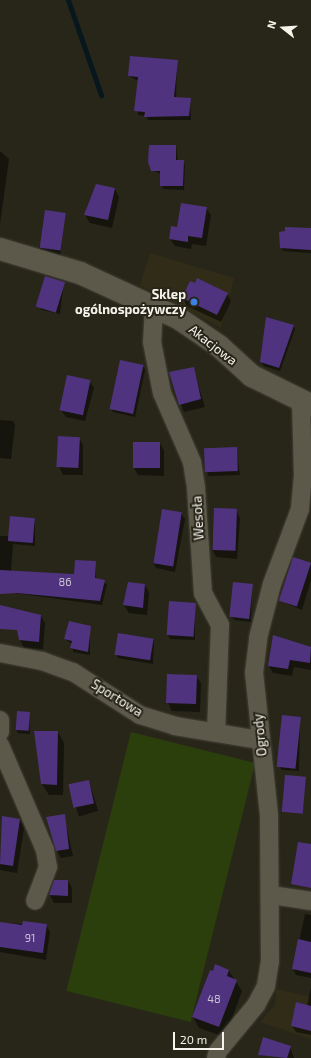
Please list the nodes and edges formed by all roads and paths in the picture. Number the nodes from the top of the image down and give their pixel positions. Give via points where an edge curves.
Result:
1 (0, 249) edge
2 (154, 306) junction
3 (306, 403) edge
4 (0, 653) edge
5 (0, 720) edge
6 (0, 732) edge
7 (216, 732) junction
8 (260, 740) junction
9 (0, 745) edge
10 (271, 895) junction
11 (35, 901) dead end
12 (311, 901) edge
13 (216, 1058) edge

1 - 2 street, Akacjowa via 80,274
2 - 3 street, Akacjowa via 200,331 252,376
2 - 7 street, Wesoła via 152,342 162,393 192,462 203,593 220,625
3 - 8 street, Ogrody via 300,509 272,584 258,638 254,673
4 - 7 street, Sportowa via 42,661 73,672 140,715
5 - 6 street
7 - 8 street, Sportowa
8 - 10 street, Ogrody via 269,815
9 - 11 street via 45,850 48,867
10 - 12 street
10 - 13 street, Ogrody via 270,961 266,986 256,1005 218,1051

